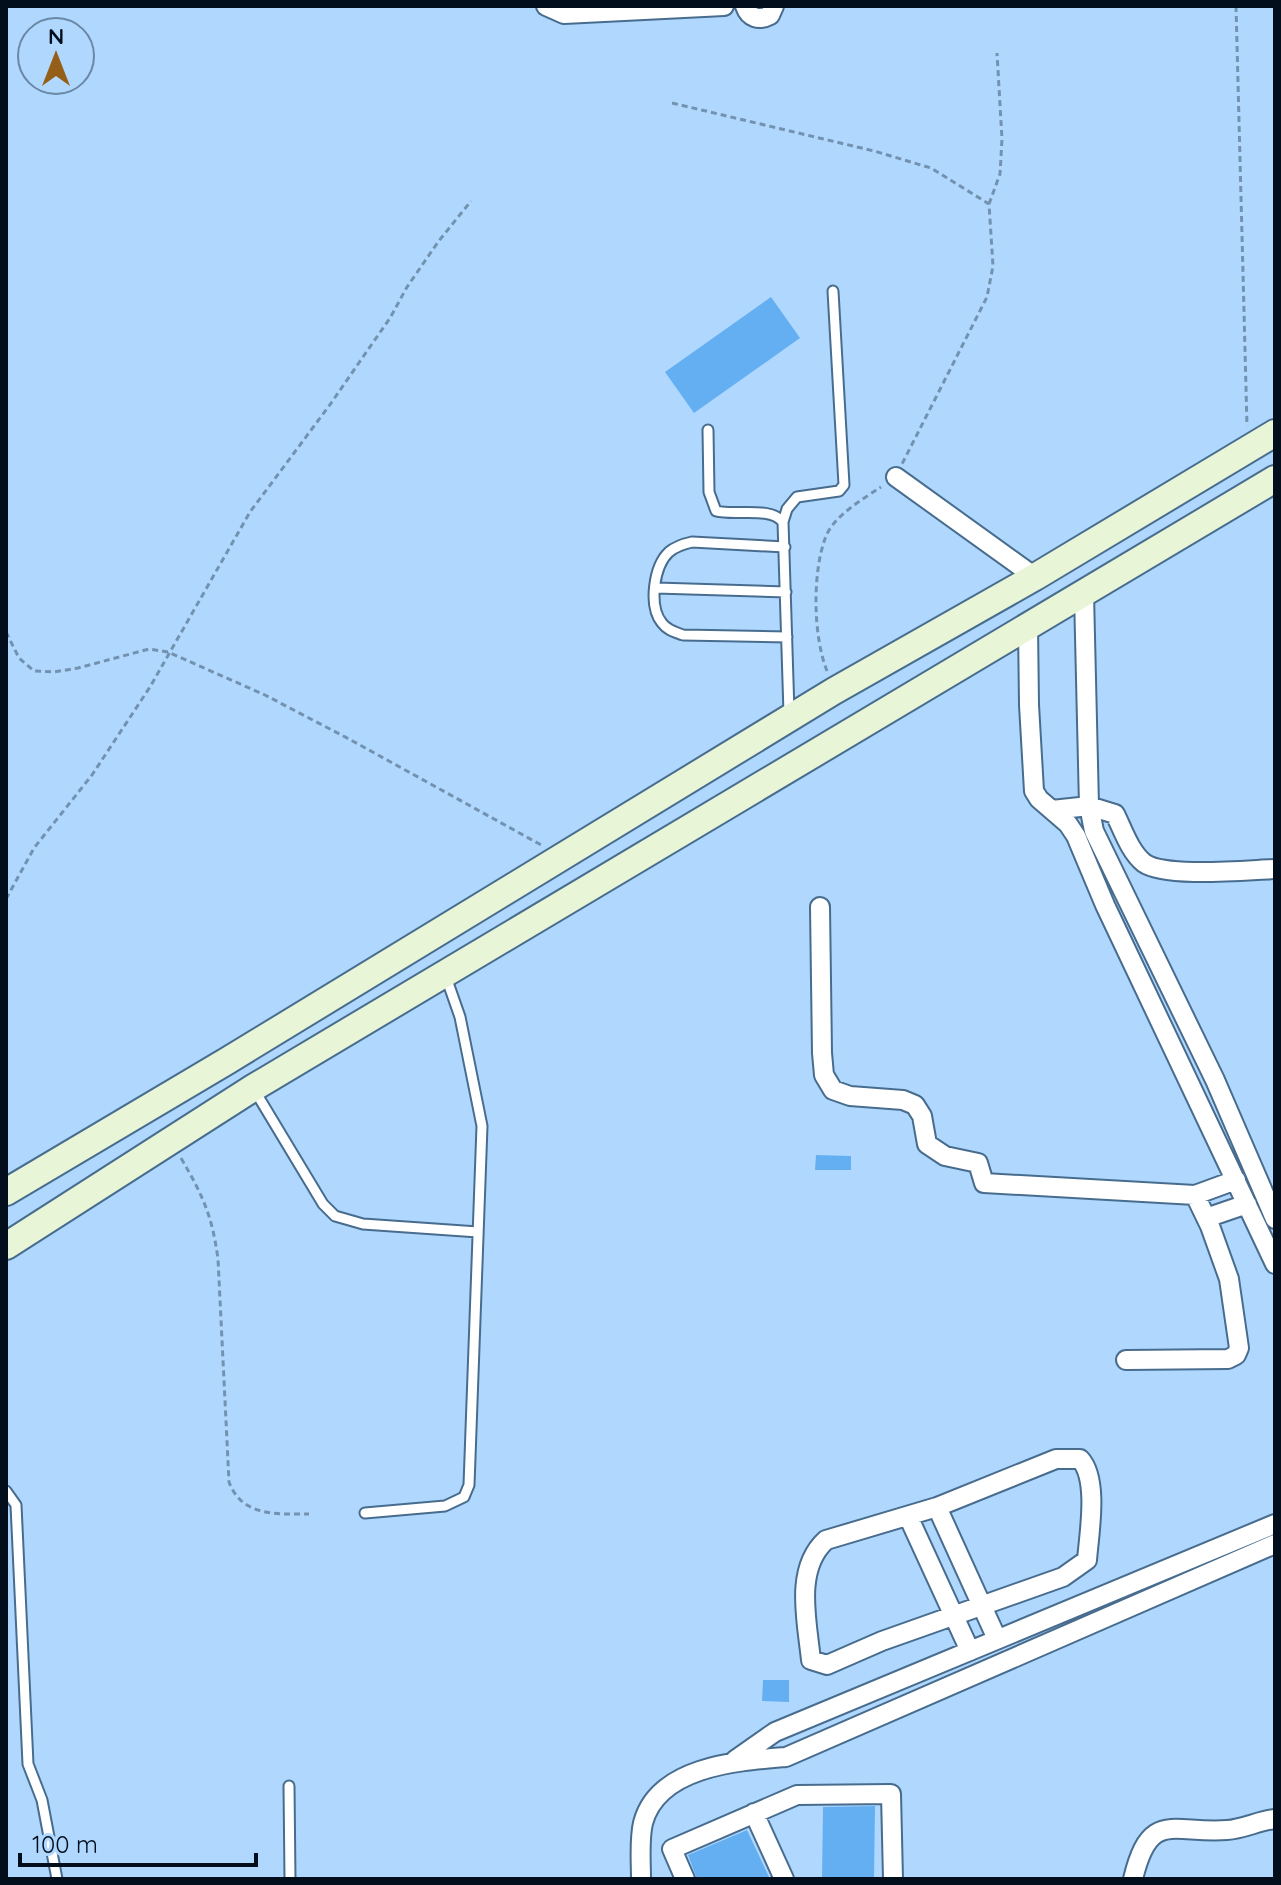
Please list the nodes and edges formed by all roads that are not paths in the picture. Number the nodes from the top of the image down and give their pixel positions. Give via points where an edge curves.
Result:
1 (546, 6) edge
2 (724, 6) edge
3 (745, 6) edge
4 (774, 6) edge
5 (833, 291) dead end
6 (708, 430) dead end
7 (1275, 433) edge
8 (896, 477) road end
9 (1275, 479) edge
10 (783, 522) junction
11 (785, 547) junction
12 (1035, 577) junction
13 (656, 588) junction
14 (786, 592) junction
15 (1084, 594) junction
16 (1028, 626) junction
17 (787, 637) junction
18 (789, 718) junction
19 (753, 740) junction
20 (778, 776) junction
21 (1089, 806) junction
22 (1052, 810) junction
23 (1275, 869) edge
24 (820, 907) dead end
25 (445, 974) junction
26 (253, 1088) junction
27 (1236, 1180) junction
28 (6, 1192) edge
29 (1195, 1195) junction
30 (1247, 1204) junction
31 (1206, 1218) junction
32 (1270, 1225) edge
33 (478, 1232) junction
34 (6, 1246) edge
35 (1275, 1264) edge
36 (1126, 1360) dead end
37 (6, 1491) edge
38 (11, 1505) edge
39 (937, 1507) junction
40 (365, 1513) dead end
41 (908, 1516) junction
42 (1275, 1524) edge
43 (1275, 1544) edge
44 (983, 1607) junction
45 (955, 1617) junction
46 (997, 1639) junction
47 (970, 1651) junction
48 (733, 1761) junction
49 (289, 1786) dead end
50 (754, 1813) junction
51 (1275, 1819) edge
52 (57, 1879) edge
53 (290, 1879) edge
54 (641, 1879) edge
55 (685, 1879) edge
56 (784, 1879) edge
57 (893, 1879) edge
58 (1133, 1879) edge

1 - 2 street via 564,14
3 - 4 street via 757,19 770,15
5 - 10 lane via 844,485 839,491 797,497
6 - 10 lane via 709,492 716,511 771,514
7 - 12 street
8 - 12 street
9 - 15 street
10 - 11 lane
11 - 13 lane via 692,542 678,546 661,563
11 - 14 lane
12 - 18 street
13 - 14 lane
13 - 17 lane via 662,624 683,635
14 - 17 lane
15 - 16 street
15 - 21 street
16 - 20 street
16 - 22 street via 1032,779 1039,799
17 - 18 lane
18 - 19 street
19 - 20 street
19 - 28 street
20 - 25 street
21 - 22 street
21 - 23 street via 1115,814 1145,864 1187,871
21 - 32 street via 1094,831 1215,1080
22 - 27 street via 1076,836
24 - 29 street via 822,1053 824,1075 833,1090 915,1105 927,1144 945,1156 978,1163 984,1183
25 - 26 street
25 - 33 lane via 460,1017 482,1126
26 - 33 lane via 335,1216 363,1224
26 - 34 street
27 - 29 street
27 - 30 street
29 - 31 street
30 - 31 street
30 - 32 street
31 - 36 street via 1229,1279 1236,1355
32 - 35 street
33 - 40 lane via 469,1485 464,1497 445,1506
37 - 38 lane
38 - 52 lane via 26,1746
39 - 41 street
39 - 44 street
39 - 44 street via 1056,1459 1080,1459 1086,1465 1091,1498 1087,1560 1063,1577
41 - 45 street
41 - 45 street via 826,1540 815,1550 807,1569 811,1660 827,1665
42 - 46 street
43 - 48 street via 786,1757
44 - 45 street
44 - 46 street
45 - 47 street
46 - 47 street
47 - 48 street via 775,1732
48 - 54 street via 686,1777 655,1798 642,1826
49 - 53 lane
50 - 55 street via 672,1849
50 - 56 street
50 - 57 street via 797,1795 891,1794
51 - 58 street via 1230,1830 1166,1828 1153,1834 1139,1852

